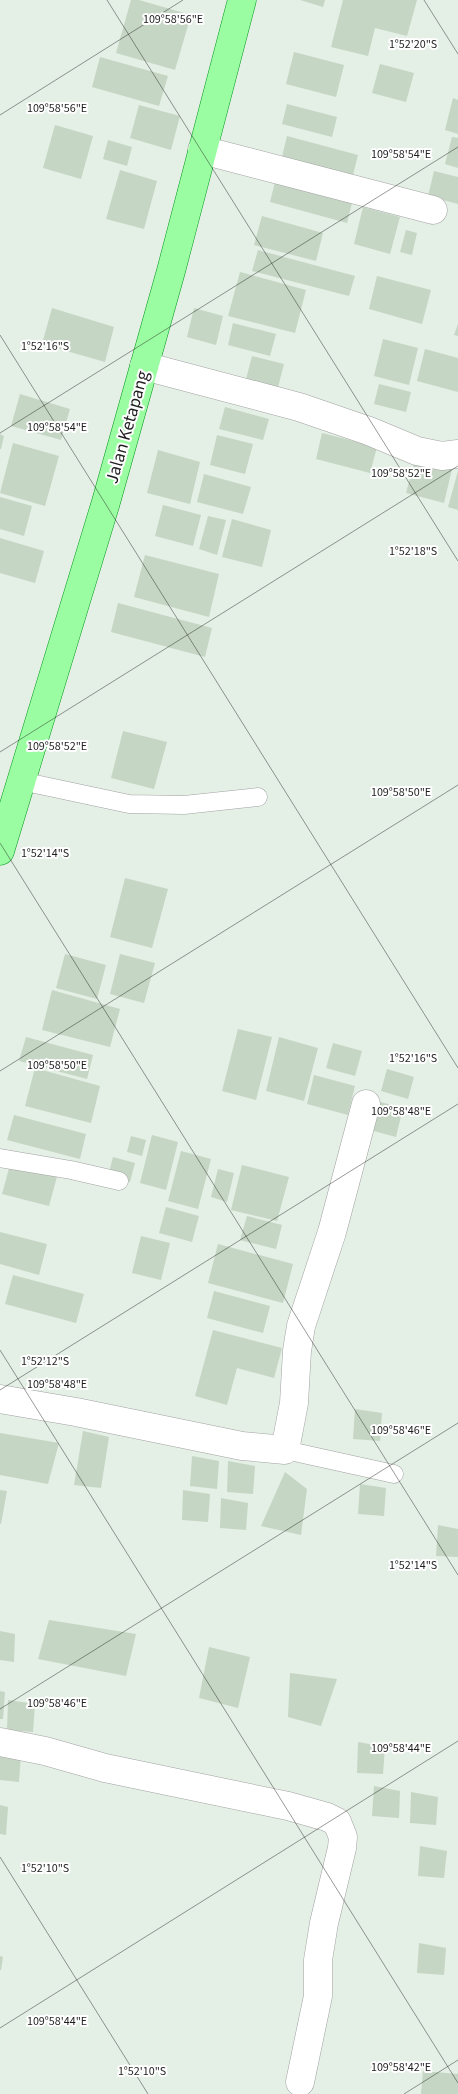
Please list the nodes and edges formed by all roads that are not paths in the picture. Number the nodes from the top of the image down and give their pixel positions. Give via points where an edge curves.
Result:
1 (242, 0) edge
2 (202, 150) junction
3 (433, 210) dead end
4 (144, 366) junction
5 (458, 454) edge
6 (21, 781) junction
7 (258, 798) dead end
8 (0, 851) edge
9 (366, 1104) dead end
10 (0, 1158) edge
11 (119, 1181) dead end
12 (0, 1399) edge
13 (285, 1450) junction
14 (394, 1474) dead end
15 (0, 1742) edge
16 (300, 2082) dead end

1 - 2 main road, Jalan Ketapang
2 - 3 street
2 - 4 main road, Jalan Ketapang
4 - 5 street via 299,407 417,451 442,456
4 - 6 main road, Jalan Ketapang
6 - 7 lane via 129,804 184,805
6 - 8 main road, Jalan Ketapang
9 - 13 street via 332,1232 301,1326 294,1403
10 - 11 lane
12 - 13 street via 242,1446
13 - 14 lane
15 - 16 street via 288,1806 337,1822 343,1837 342,1848 324,1923 318,1960 318,1996

